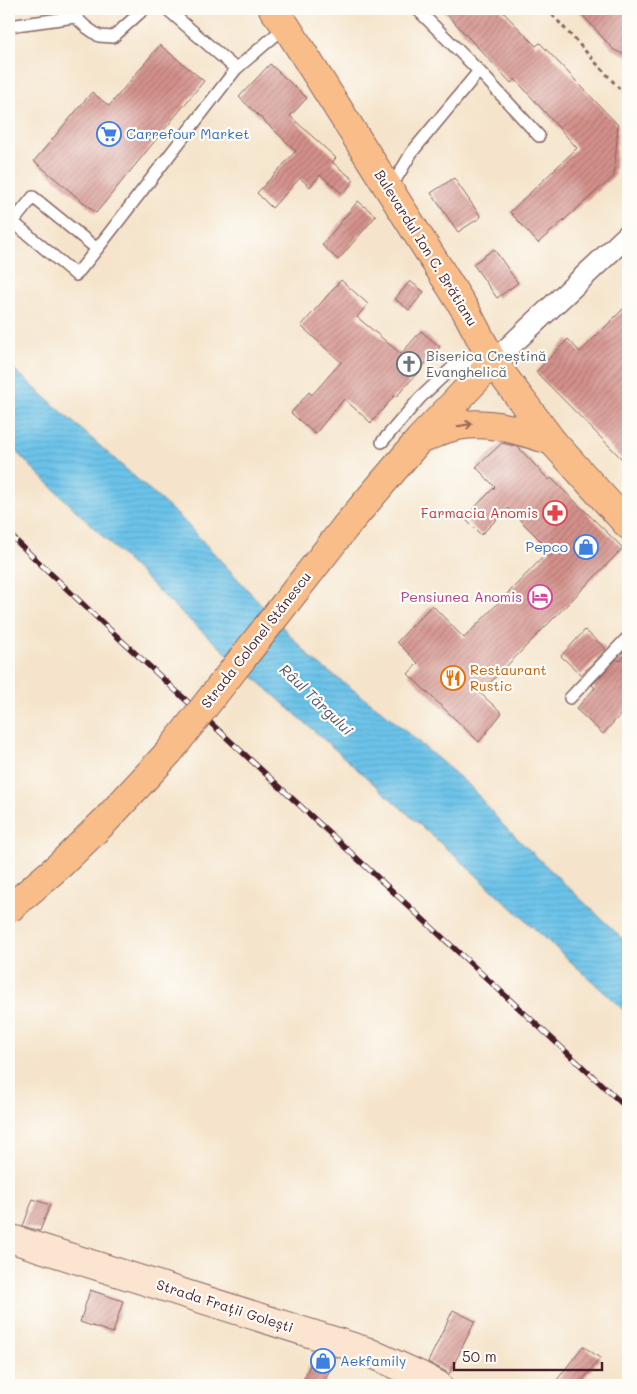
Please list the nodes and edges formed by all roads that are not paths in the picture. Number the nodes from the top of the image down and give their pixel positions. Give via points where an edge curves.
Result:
1 (144, 9) edge
2 (167, 9) edge
3 (418, 9) edge
4 (71, 13) edge
5 (280, 17) edge
6 (9, 26) edge
7 (236, 69) junction
8 (479, 71) junction
9 (539, 136) dead end
10 (390, 190) junction
11 (628, 235) edge
12 (97, 249) junction
13 (493, 362) junction
14 (419, 440) junction
15 (552, 441) junction
16 (382, 442) dead end
17 (628, 525) edge
18 (628, 637) edge
19 (570, 698) dead end
20 (9, 909) edge
21 (9, 1238) edge
22 (438, 1385) edge

1 - 4 lane via 113,37 99,36
2 - 7 lane
3 - 8 lane
4 - 6 lane
5 - 7 lane
5 - 10 main road, Bulevardul Ion C. Brătianu
7 - 12 lane
8 - 9 lane
8 - 10 lane via 412,152
10 - 13 main road, Bulevardul Ion C. Brătianu via 466,311
11 - 13 street
12 - 12 lane via 34,197 13,222 76,274
13 - 14 main road, Strada Colonel Stănescu
13 - 15 main road, Bulevardul Ion C. Brătianu
13 - 16 lane via 454,366 420,398
14 -> 15 main road via 447,428 476,423 510,428
14 - 20 main road, Strada Colonel Stănescu, bridge via 346,526 169,752 106,820
15 - 17 main road, Bulevardul Ion C. Brătianu
18 - 19 lane
21 - 22 main road, Strada Frații Golești via 366,1351

